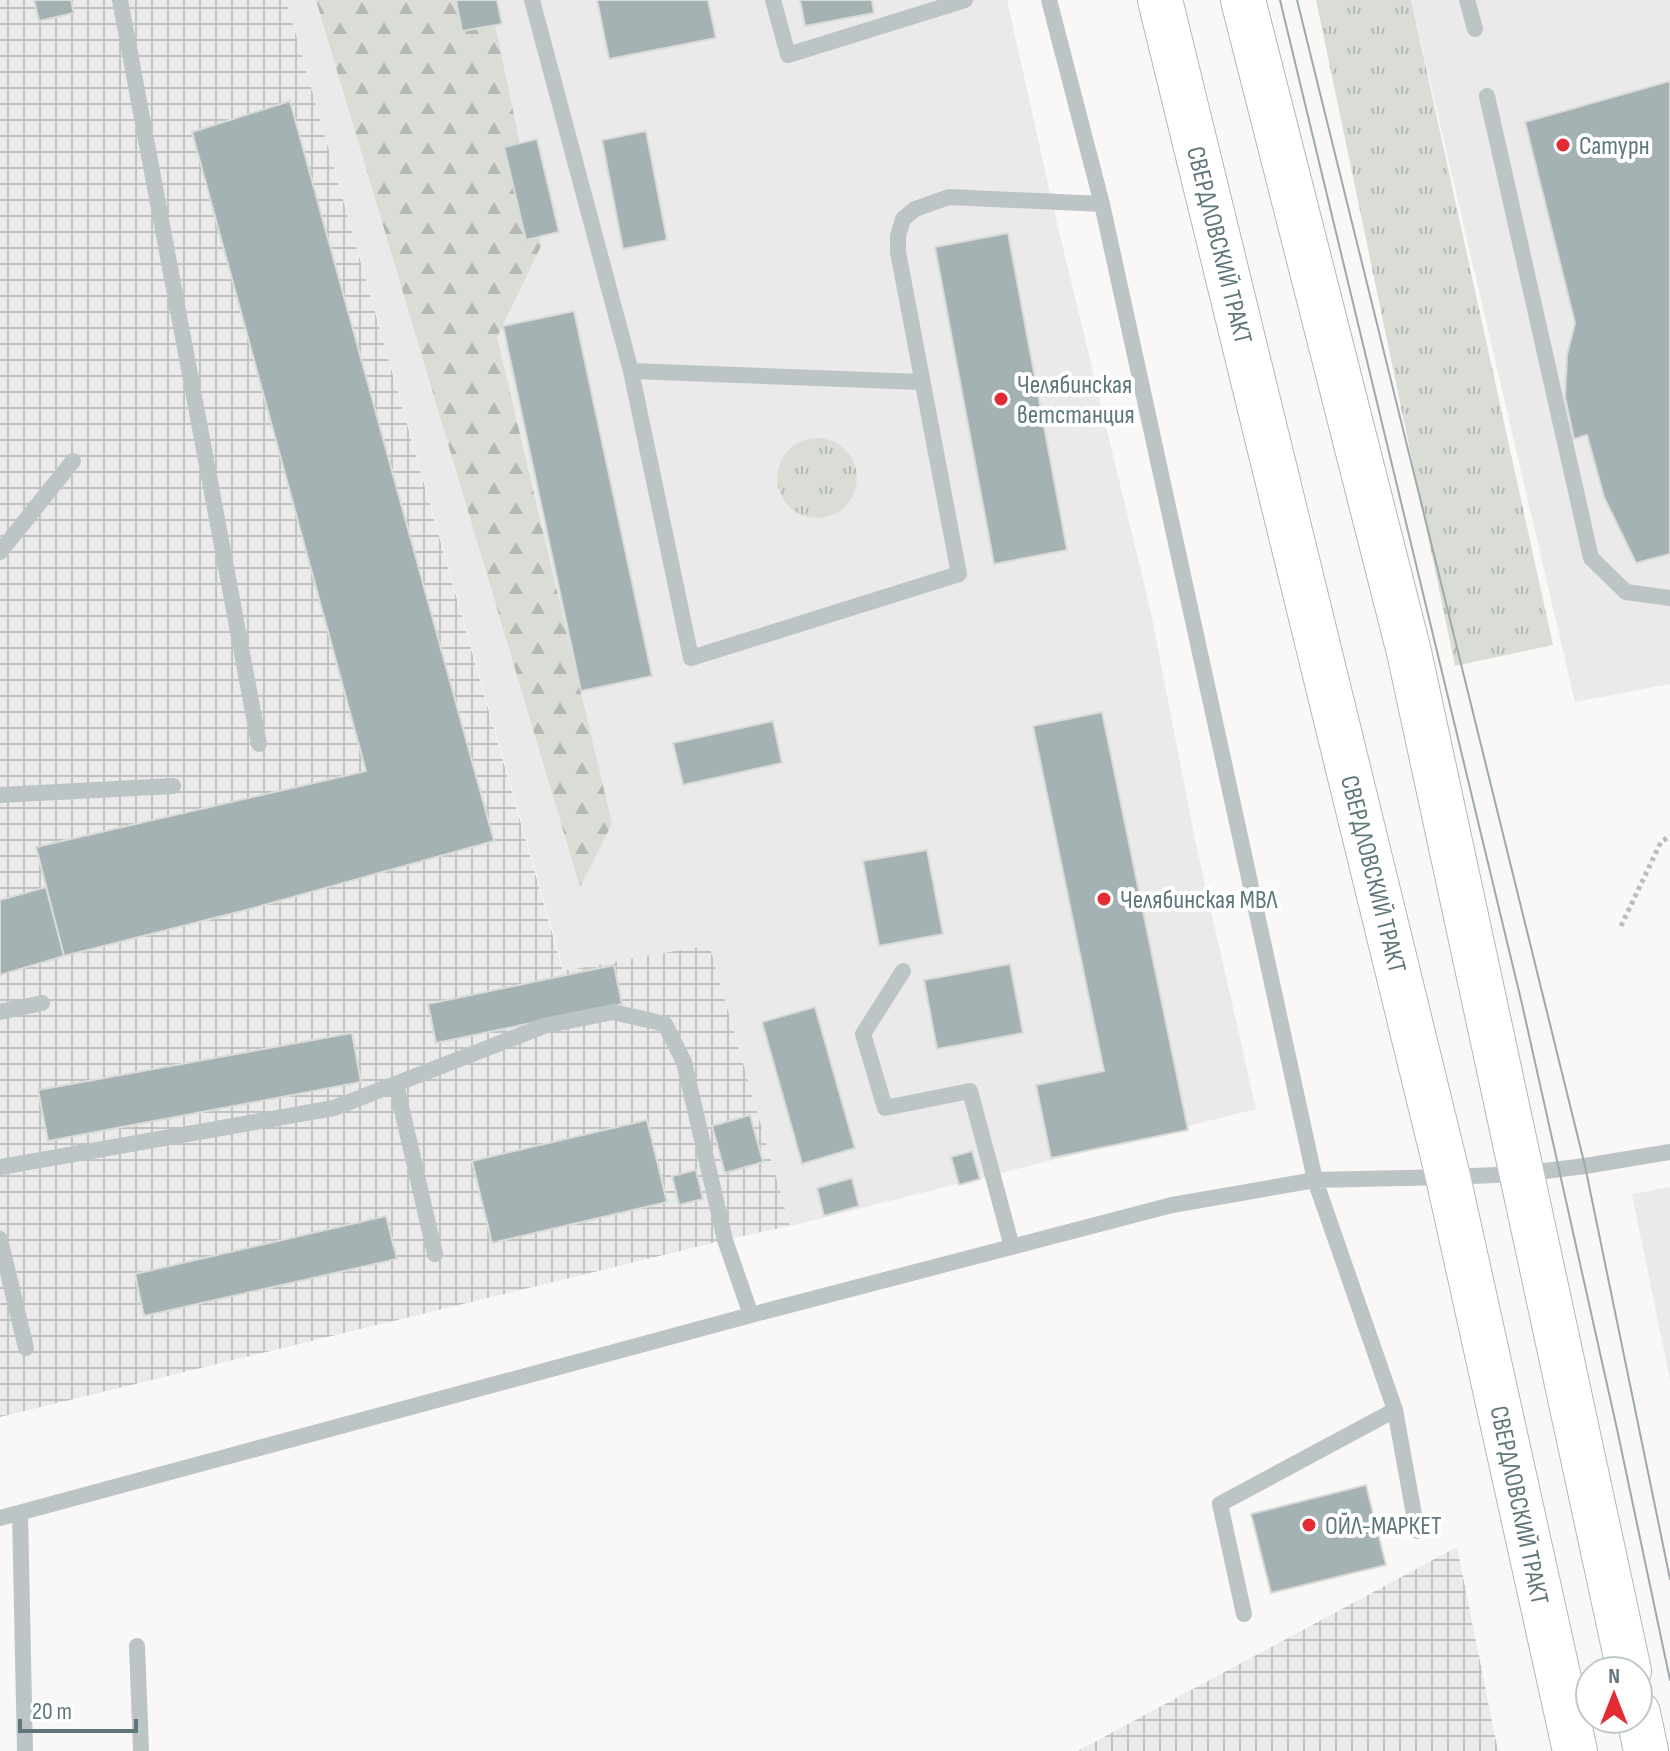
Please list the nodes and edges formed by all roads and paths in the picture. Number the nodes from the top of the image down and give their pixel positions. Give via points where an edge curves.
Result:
1 (120, 0) edge
2 (532, 0) edge
3 (773, 0) edge
4 (965, 0) edge
5 (1049, 0) edge
6 (1160, 0) edge
7 (1243, 0) edge
8 (1467, 0) edge
9 (1475, 29) dead end
10 (1487, 96) dead end
11 (1102, 204) junction
12 (631, 371) junction
13 (921, 382) junction
14 (73, 461) dead end
15 (0, 552) edge
16 (1670, 598) edge
17 (259, 744) dead end
18 (173, 786) dead end
19 (0, 795) edge
20 (1670, 836) edge
21 (1621, 926) dead end
22 (903, 971) dead end
23 (42, 1003) dead end
24 (0, 1012) edge
25 (396, 1084) junction
26 (1670, 1152) edge
27 (0, 1167) edge
28 (1521, 1174) junction
29 (1448, 1177) junction
30 (1315, 1180) junction
31 (0, 1239) edge
32 (1012, 1247) junction
33 (435, 1254) dead end
34 (751, 1315) junction
35 (26, 1348) dead end
36 (1395, 1410) junction
37 (20, 1513) junction
38 (0, 1518) edge
39 (1417, 1531) dead end
40 (1244, 1614) dead end
41 (137, 1646) dead end
42 (1626, 1655) edge
43 (25, 1751) edge
44 (141, 1751) edge
45 (1575, 1751) edge

1 - 17 lane
2 - 12 lane
3 - 4 lane via 788,55
5 - 11 lane
6 - 29 main road, СВЕРДЛОВСКИЙ ТРАКТ
7 - 28 main road via 1409,652
8 - 9 lane
10 - 16 lane via 1591,558 1626,592
11 - 13 lane via 949,197 903,219 898,252
11 - 30 lane
12 - 13 lane
12 - 13 lane via 691,658 959,574
14 - 15 lane
18 - 19 lane
20 - 21 path via 1661,842
22 - 32 lane via 863,1034 885,1108 970,1091
23 - 24 lane
25 - 27 lane via 334,1108
25 - 33 lane
25 - 34 lane via 544,1026 613,1012 665,1024 684,1062 725,1240
26 - 28 lane
28 - 29 lane
28 - 42 main road
29 - 30 lane
29 - 45 main road, СВЕРДЛОВСКИЙ ТРАКТ
30 - 32 lane via 1172,1205
30 - 36 lane
31 - 35 lane
32 - 34 lane
34 - 37 lane
36 - 39 lane
36 - 40 lane via 1220,1504
37 - 38 lane
37 - 43 lane
41 - 44 lane

